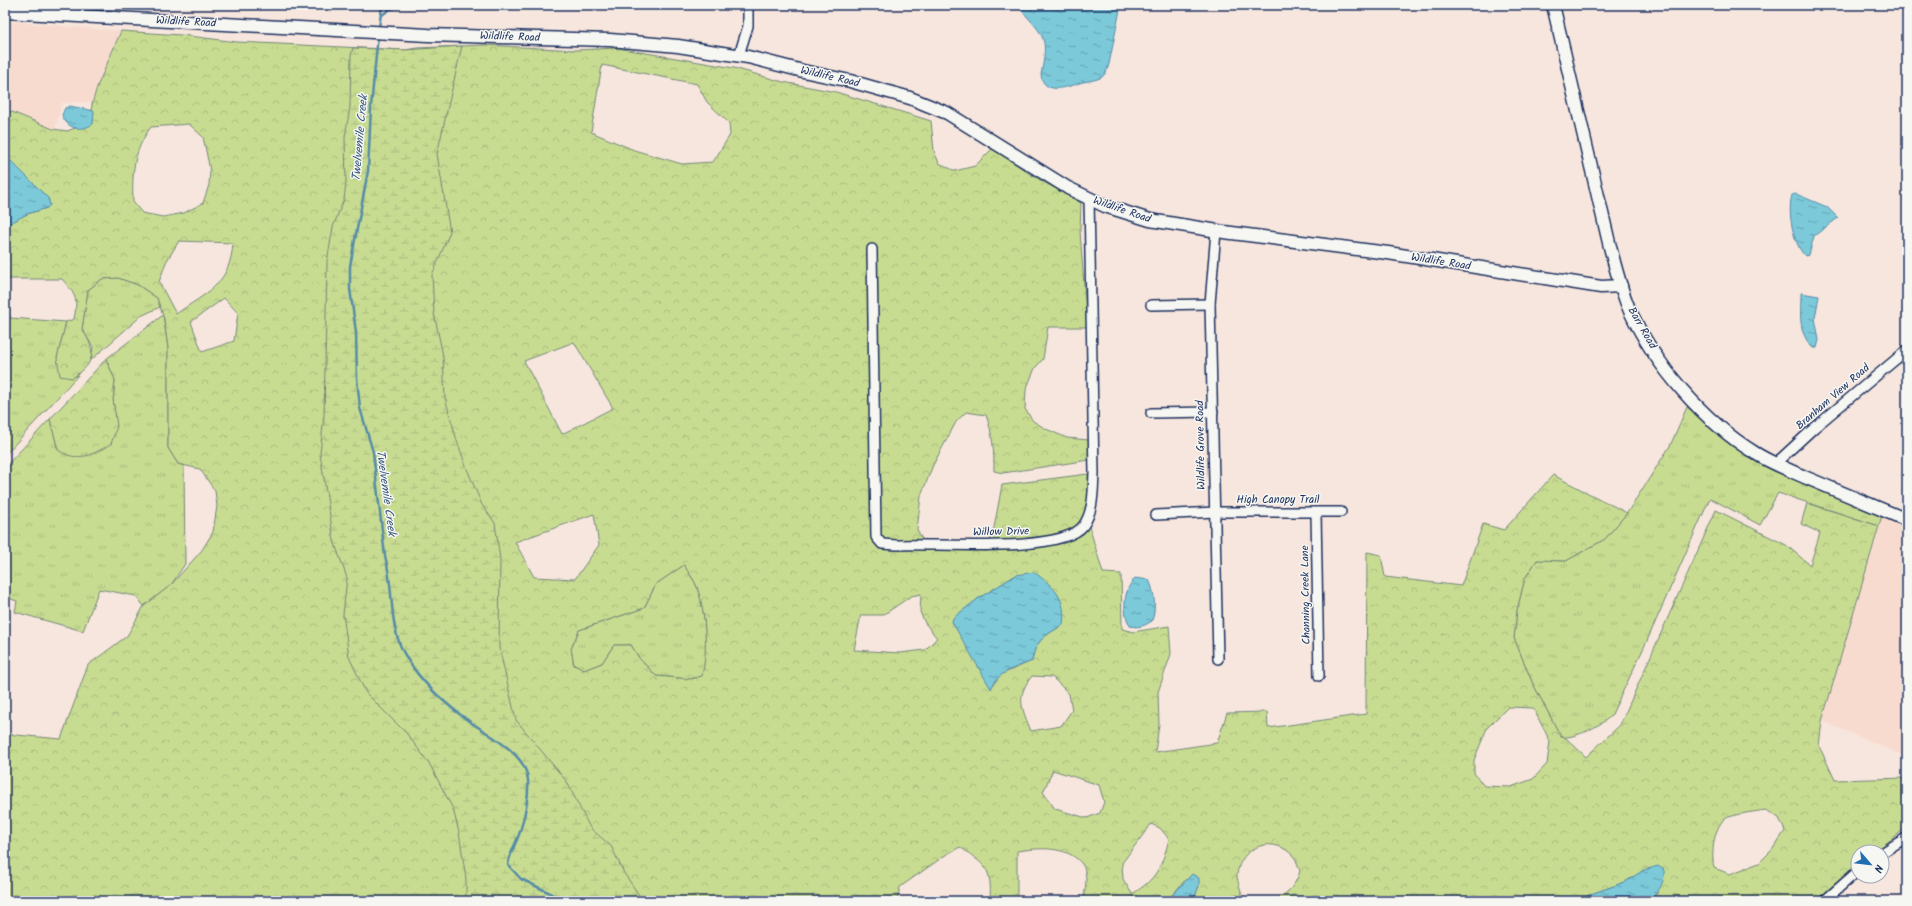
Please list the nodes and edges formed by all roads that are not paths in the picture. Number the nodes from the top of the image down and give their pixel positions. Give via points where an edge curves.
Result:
1 (748, 5) edge
2 (1553, 5) edge
3 (7, 10) edge
4 (738, 55) junction
5 (1089, 198) junction
6 (1216, 231) junction
7 (872, 249) dead end
8 (1621, 286) junction
9 (1210, 304) junction
10 (1151, 305) dead end
11 (1907, 350) edge
12 (1213, 412) junction
13 (1152, 413) dead end
14 (1776, 463) junction
15 (1215, 512) junction
16 (1341, 512) dead end
17 (1316, 513) junction
18 (1156, 515) dead end
19 (1907, 520) edge
20 (1218, 659) dead end
21 (1319, 676) dead end
22 (1907, 838) edge
23 (1890, 848) edge
24 (1850, 878) edge
25 (1824, 901) edge

1 - 4 street via 748,26
2 - 8 street, Barr Road
3 - 4 street, Wildlife Road via 392,34 610,40
4 - 5 street, Wildlife Road via 850,81 910,98 947,113 1048,177
5 - 6 street, Wildlife Road via 1105,206 1150,220
5 - 7 street, Willow Drive via 1094,433 1092,496 1090,512 1083,526 1070,536 1055,540 1024,545 897,545 882,544 876,537
6 - 8 street, Wildlife Road via 1380,252 1601,287
6 - 9 street, Wildlife Grove Road
8 - 14 street, Barr Road via 1642,332 1689,398 1743,444
9 - 10 street
9 - 12 street, Wildlife Grove Road
11 - 14 street, Branham View Road
12 - 13 street
12 - 15 street, Wildlife Grove Road
14 - 19 street, Barr Road
15 - 17 street, High Canopy Trail
15 - 18 street, High Canopy Trail
15 - 20 street, Wildlife Grove Road
16 - 17 street, High Canopy Trail
17 - 21 street, Channing Creek Lane
22 - 23 street
24 - 25 street

